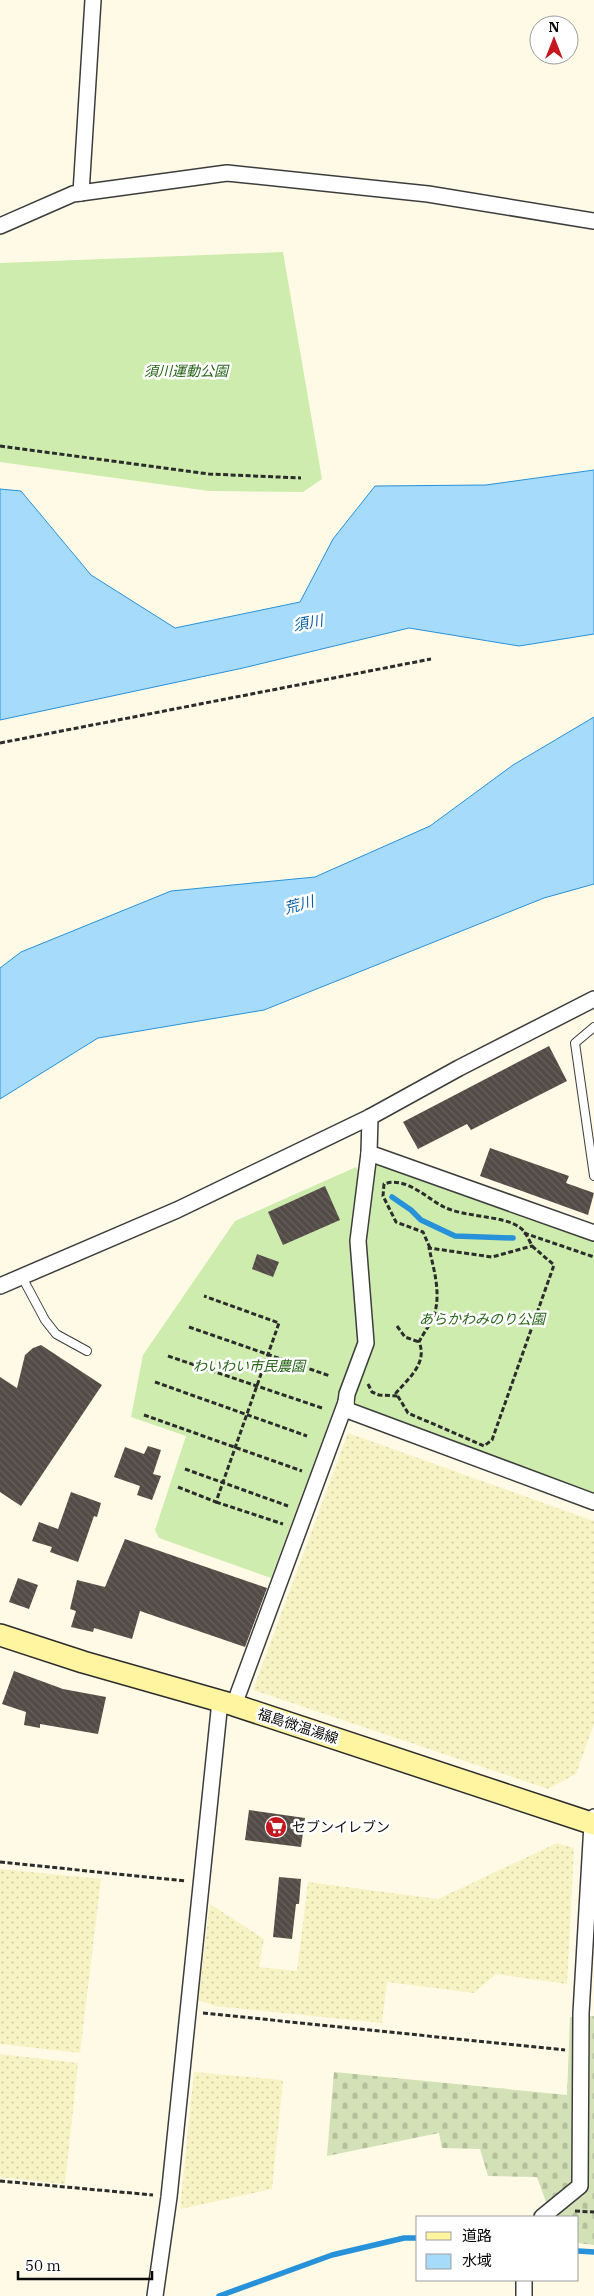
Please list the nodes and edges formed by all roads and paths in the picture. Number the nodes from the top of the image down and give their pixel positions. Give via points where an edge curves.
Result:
1 (93, 0) edge
2 (81, 193) junction
3 (594, 221) edge
4 (0, 226) edge
5 (0, 446) edge
6 (302, 478) dead end
7 (431, 659) dead end
8 (0, 743) edge
9 (594, 999) edge
10 (594, 1027) edge
11 (370, 1117) junction
12 (369, 1153) junction
13 (594, 1176) edge
14 (524, 1233) junction
15 (594, 1233) edge
16 (532, 1246) junction
17 (430, 1248) junction
18 (594, 1257) edge
19 (22, 1277) junction
20 (0, 1286) edge
21 (204, 1296) dead end
22 (396, 1326) dead end
23 (189, 1327) dead end
24 (419, 1342) junction
25 (87, 1351) dead end
26 (168, 1356) dead end
27 (330, 1376) dead end
28 (353, 1379) junction
29 (155, 1382) dead end
30 (398, 1396) junction
31 (346, 1402) junction
32 (322, 1408) dead end
33 (144, 1415) dead end
34 (307, 1436) dead end
35 (185, 1469) dead end
36 (302, 1471) dead end
37 (178, 1487) dead end
38 (216, 1502) junction
39 (594, 1502) edge
40 (288, 1506) dead end
41 (283, 1524) dead end
42 (0, 1635) edge
43 (227, 1703) junction
44 (593, 1822) edge
45 (0, 1862) edge
46 (202, 1883) junction
47 (188, 2012) junction
48 (581, 2051) junction
49 (0, 2180) edge
50 (169, 2197) junction
51 (543, 2216) edge
52 (524, 2281) edge
53 (155, 2296) edge
54 (524, 2296) edge

1 - 2 street
2 - 3 street via 227,173 428,194
2 - 4 street
5 - 6 path via 209,474
7 - 8 path
9 - 11 street
10 - 13 lane via 576,1044
11 - 12 street
11 - 19 street via 178,1210
12 - 15 street
12 - 28 street via 358,1241 366,1342
14 - 16 path
14 - 17 path via 521,1227 511,1222 464,1214 443,1207 408,1186 384,1184 383,1196 396,1222 423,1232
14 - 18 path
16 - 17 path via 492,1257
16 - 30 path via 554,1265 492,1440 484,1446 408,1413
17 - 24 path via 437,1299 433,1317
19 - 20 street
19 - 25 lane via 56,1334
21 - 38 path via 279,1323
22 - 24 path via 404,1337
23 - 27 path
24 - 30 path via 422,1347 420,1364 396,1393
26 - 32 path
28 - 30 path via 369,1384 372,1392 379,1395
28 - 31 street
29 - 34 path
31 - 39 street via 348,1410 367,1418
31 - 43 street
33 - 36 path
35 - 40 path
37 - 38 path
38 - 41 path
42 - 43 main road, 福島微温湯線
43 - 44 main road, 福島微温湯線
43 - 46 street
44 - 48 street
45 - 46 path
46 - 47 street
47 - 48 path
47 - 50 street
48 - 51 street via 580,2186
49 - 50 path
50 - 53 street
52 - 54 street

